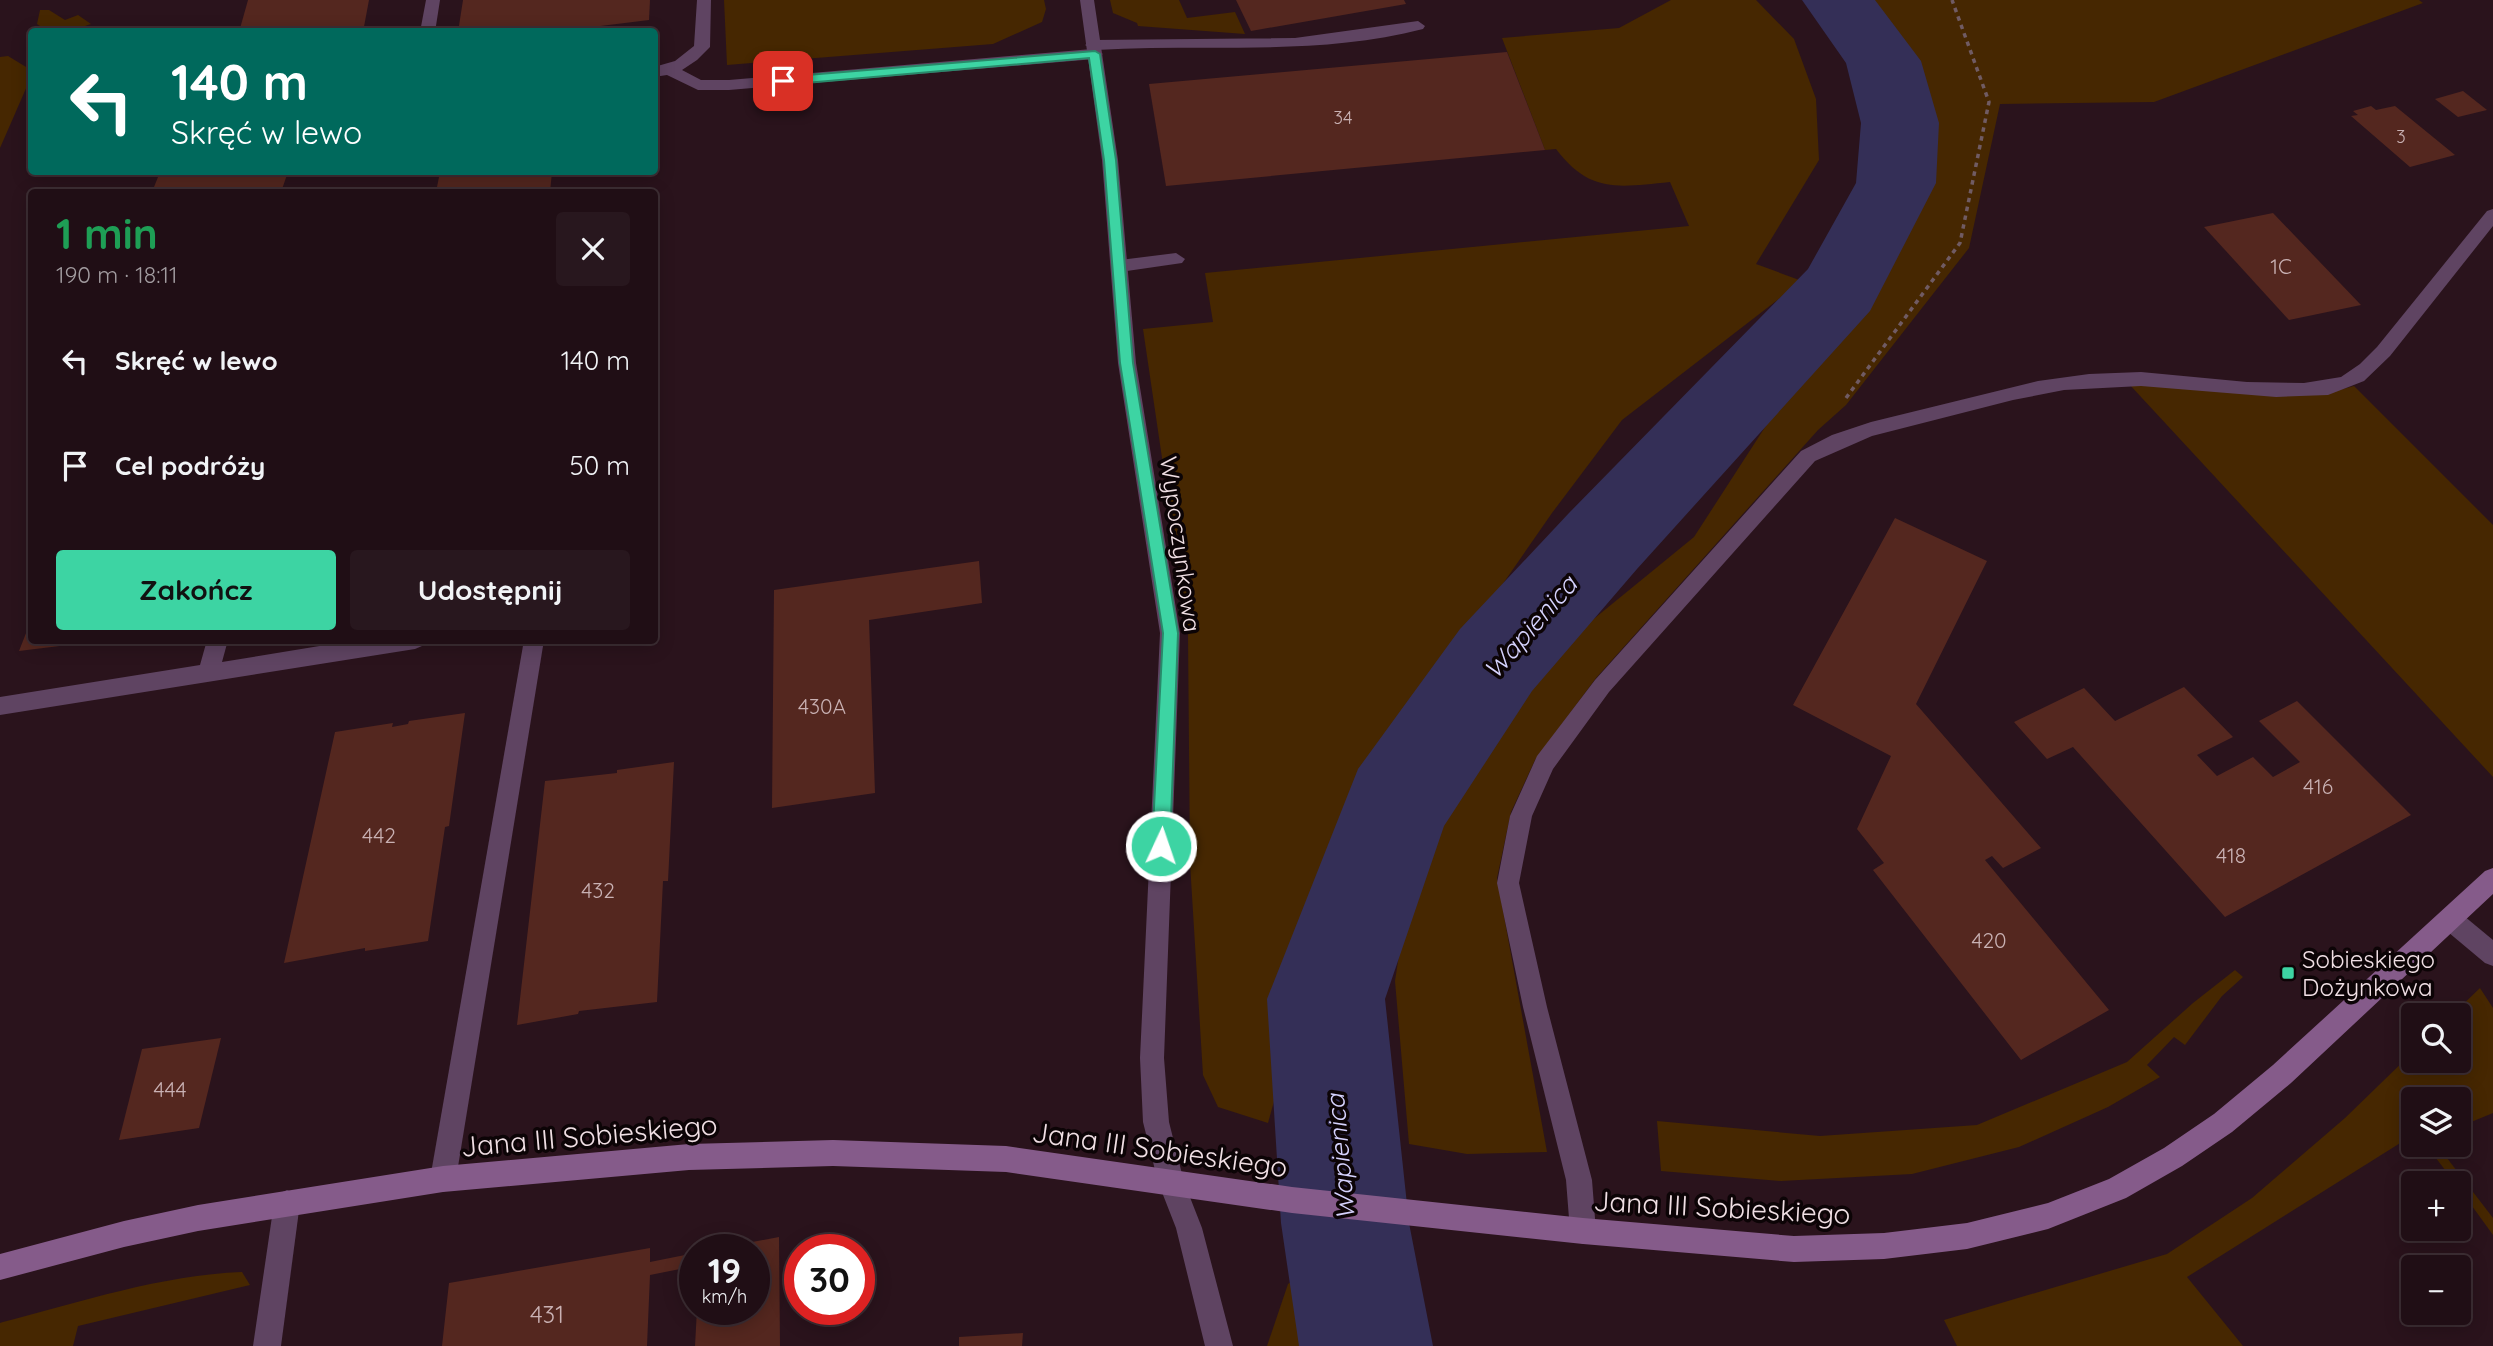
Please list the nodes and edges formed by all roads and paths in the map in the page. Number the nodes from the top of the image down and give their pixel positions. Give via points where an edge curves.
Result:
1 (433, 0) edge
2 (704, 0) edge
3 (1087, 0) edge
4 (1952, 0) edge
5 (1418, 26) dead end
6 (428, 28) edge
7 (1094, 50) junction
8 (662, 71) edge
9 (2493, 215) edge
10 (1176, 259) dead end
11 (1120, 266) junction
12 (1828, 444) junction
13 (217, 644) edge
14 (390, 644) edge
15 (533, 644) edge
16 (208, 673) junction
17 (0, 706) edge
18 (2493, 879) edge
19 (2450, 919) junction
20 (2493, 955) edge
21 (443, 1179) junction
22 (1171, 1182) junction
23 (287, 1203) junction
24 (1583, 1231) junction
25 (0, 1266) edge
26 (267, 1346) edge
27 (1219, 1346) edge

1 - 6 street
2 - 8 street via 702,47 691,59
3 - 7 street, Wypoczynkowa
4 - 12 path via 1989,102 1960,243 1826,424
5 - 7 street via 1352,38 1255,44 1140,41
7 - 8 street via 729,85 698,85
7 - 11 street, Wypoczynkowa
9 - 12 street via 2374,362 2347,382 2277,390 2172,380 2091,380 2040,387
10 - 11 street
11 - 22 street, Wypoczynkowa via 1126,363 1170,633 1152,1058 1156,1122
12 - 24 street via 1808,456 1602,686 1545,763 1521,816 1508,883 1579,1180
13 - 16 street
14 - 16 street
15 - 21 street
16 - 17 street
18 - 19 street, Jana III Sobieskiego
19 - 20 street
19 - 24 street, Jana III Sobieskiego via 2223,1123 2117,1189 2048,1216 1967,1236 1885,1247 1794,1249
21 - 22 street, Jana III Sobieskiego via 689,1157 833,1153 1006,1159
21 - 23 street, Jana III Sobieskiego
22 - 24 street, Jana III Sobieskiego via 1292,1200
22 - 27 street, Wypoczynkowa via 1189,1228
23 - 25 street, Jana III Sobieskiego via 124,1234
23 - 26 street

